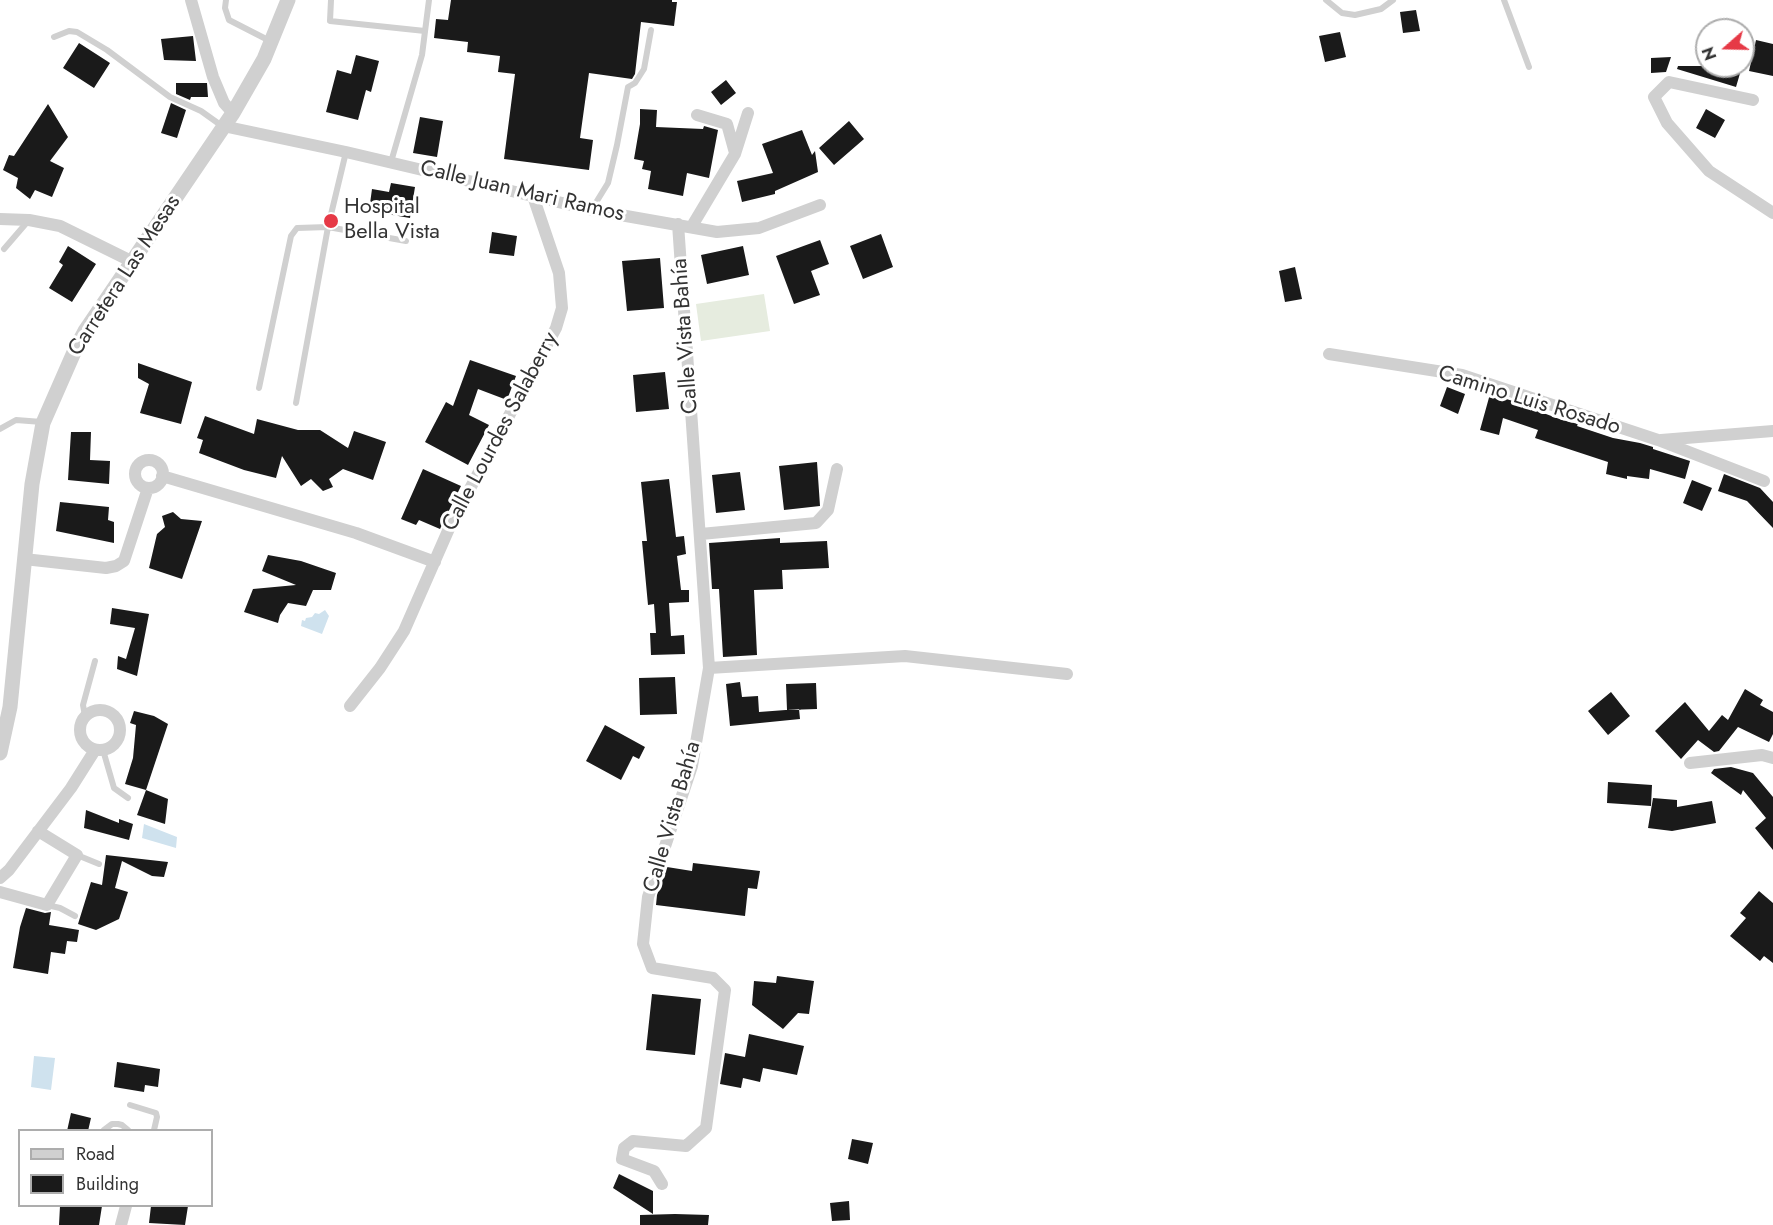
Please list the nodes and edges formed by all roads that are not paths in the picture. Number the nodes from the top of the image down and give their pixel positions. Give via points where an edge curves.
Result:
1 (191, 0) edge
2 (226, 0) edge
3 (288, 0) edge
4 (331, 0) edge
5 (429, 0) edge
6 (1326, 0) edge
7 (1393, 0) edge
8 (1504, 0) edge
9 (651, 30) dead end
10 (425, 31) junction
11 (54, 37) dead end
12 (271, 41) junction
13 (1529, 67) dead end
14 (1753, 100) dead end
15 (233, 113) junction
16 (748, 113) dead end
17 (697, 115) dead end
18 (223, 126) junction
19 (346, 152) junction
20 (735, 154) junction
21 (391, 162) junction
22 (533, 196) junction
23 (820, 205) dead end
24 (592, 210) junction
25 (1773, 213) edge
26 (0, 219) edge
27 (28, 220) junction
28 (678, 224) junction
29 (692, 226) junction
30 (327, 227) junction
31 (406, 241) dead end
32 (4, 249) dead end
33 (131, 261) junction
34 (1329, 354) dead end
35 (259, 388) dead end
36 (296, 403) dead end
37 (43, 423) junction
38 (0, 429) edge
39 (1773, 431) edge
40 (1658, 440) junction
41 (837, 469) dead end
42 (162, 476) junction
43 (1764, 481) dead end
44 (148, 488) junction
45 (700, 534) junction
46 (24, 559) junction
47 (435, 562) junction
48 (95, 662) dead end
49 (709, 668) junction
50 (1066, 674) dead end
51 (350, 706) dead end
52 (85, 716) junction
53 (99, 750) junction
54 (0, 753) edge
55 (1773, 758) edge
56 (1690, 763) dead end
57 (128, 798) dead end
58 (38, 831) junction
59 (77, 855) junction
60 (99, 864) dead end
61 (0, 878) edge
62 (0, 892) edge
63 (46, 904) junction
64 (75, 916) dead end
65 (130, 1105) dead end
66 (106, 1129) edge
67 (126, 1129) edge
68 (154, 1129) edge
69 (662, 1184) dead end
70 (126, 1207) edge
71 (122, 1225) edge

1 - 15 street via 213,77 224,103
2 - 12 lane via 229,20
3 - 12 street, Carretera Las Mesas
4 - 10 lane via 330,21
5 - 10 lane
6 - 7 lane via 1342,13 1355,15 1381,9
8 - 13 lane
9 - 24 lane via 644,69 628,87 608,183
10 - 21 lane via 422,55
11 - 18 lane via 78,32 170,98
12 - 15 street, Carretera Las Mesas
14 - 25 street via 1669,82 1654,97 1667,123 1709,171
15 - 18 street, Carretera Las Mesas
16 - 20 street
17 - 20 street via 727,124
18 - 19 street, Calle Juan Mari Ramos
18 - 33 street, Carretera Las Mesas
19 - 21 street, Calle Juan Mari Ramos
19 - 30 lane
20 - 29 street
21 - 22 street, Calle Juan Mari Ramos
22 - 24 street, Calle Juan Mari Ramos
22 - 47 street, Calle Lourdes Salaberry via 559,273 562,308 544,353 451,524
23 - 29 street, Calle Juan Mari Ramos via 759,228 717,232
24 - 28 street, Calle Juan Mari Ramos
26 - 27 street
27 - 32 lane
27 - 33 street via 60,226
28 - 29 street, Calle Juan Mari Ramos
28 - 45 street, Calle Vista Bahía
30 - 31 lane
30 - 35 lane via 297,228 291,236
30 - 36 lane
33 - 37 street, Carretera Las Mesas via 75,350
34 - 40 street, Camino Luis Rosado via 1462,375
37 - 38 lane via 16,420
37 - 46 street, Carretera Las Mesas
39 - 40 street, Camino Luis Rosado
40 - 43 street, Camino Luis Rosado
41 - 45 street via 828,510 816,523
42 - 44 street via 156,486
42 - 44 street via 154,461 140,464 135,476
42 - 47 street via 356,533
44 - 46 street via 124,561 116,566
45 - 49 street, Calle Vista Bahía
46 - 54 street, Carretera Las Mesas via 10,707
47 - 51 street, Calle Lourdes Salaberry via 394,649
48 - 52 lane via 82,705
49 - 50 street via 905,656
49 - 69 street, Calle Vista Bahía via 692,766 648,897 643,944 652,968 713,978 725,990 706,1128 686,1146 633,1140 624,1148 622,1159 654,1172
52 - 53 street via 80,736 89,747
52 - 53 street via 97,709 104,710 120,724 115,744
53 - 57 lane via 114,788
53 - 58 street
55 - 56 street via 1762,755
58 - 59 street
58 - 61 street
59 - 60 lane
59 - 63 street
62 - 63 street
63 - 64 lane
65 - 68 lane via 156,1113
66 - 67 lane via 112,1124
70 - 71 street

